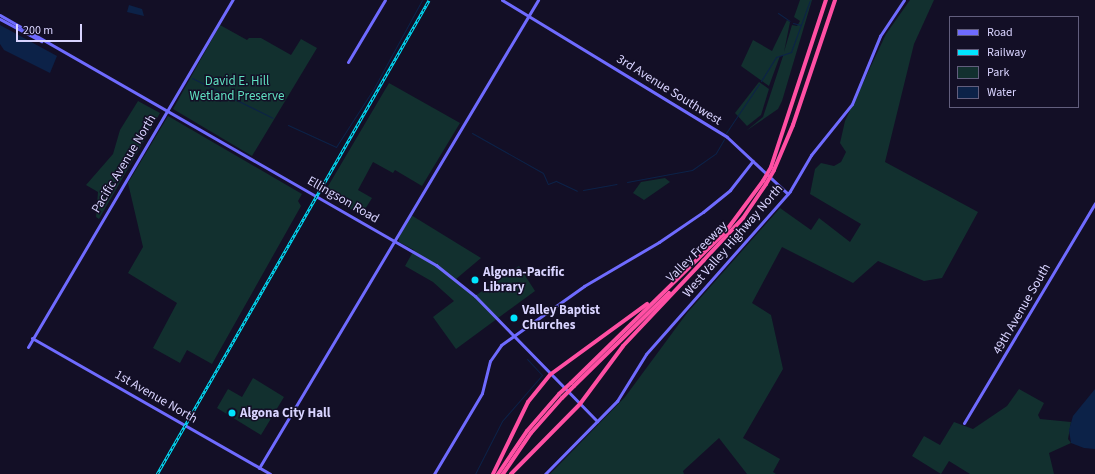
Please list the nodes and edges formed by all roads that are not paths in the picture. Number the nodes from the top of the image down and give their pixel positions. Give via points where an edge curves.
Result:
1 (232, 0) edge
2 (384, 0) edge
3 (502, 0) edge
4 (538, 0) edge
5 (826, 0) edge
6 (835, 0) edge
7 (904, 0) edge
8 (0, 15) edge
9 (529, 16) junction
10 (0, 19) edge
11 (44, 42) junction
12 (348, 62) dead end
13 (167, 110) junction
14 (753, 161) junction
15 (772, 168) junction
16 (764, 182) junction
17 (788, 194) junction
18 (1095, 203) edge
19 (393, 240) junction
20 (704, 260) junction
21 (674, 282) junction
22 (514, 335) junction
23 (32, 338) junction
24 (28, 347) dead end
25 (551, 374) junction
26 (572, 385) junction
27 (560, 396) junction
28 (580, 404) junction
29 (597, 422) junction
30 (964, 423) dead end
31 (258, 468) junction
32 (270, 474) edge
33 (434, 474) edge
34 (494, 474) edge
35 (498, 474) edge
36 (503, 474) edge
37 (510, 474) edge
38 (545, 474) edge

1 - 13 street, Pacific Avenue North
2 - 12 street
3 - 9 street, 3rd Avenue Southwest
4 - 9 street
5 - 15 highway, Valley Freeway
6 - 15 highway, Valley Freeway via 793,125
7 - 17 street, West Valley Highway North via 877,42 852,104 810,155
8 - 11 street, Ellingson Road
9 - 14 street, 3rd Avenue Southwest via 727,138
9 - 19 street
10 - 11 street, Ellingson Road
11 - 13 street, Ellingson Road
13 - 19 street, Ellingson Road
13 - 23 street, Pacific Avenue North
14 - 17 street, 3rd Avenue Southwest
14 - 22 street via 719,200 665,238 622,262
15 - 16 highway, Valley Freeway, bridge
16 - 20 highway, Valley Freeway via 743,218
16 - 21 highway, Valley Freeway via 726,231
17 - 29 street, West Valley Highway North via 646,354 620,396
18 - 30 street, 49th Avenue South
19 - 22 street, Ellingson Road via 456,279
19 - 31 street
20 - 26 highway, Valley Freeway
20 - 28 highway via 623,346
21 - 25 highway via 626,322
21 - 26 highway, Valley Freeway
22 - 25 street, Ellingson Road
22 - 33 street via 501,345 489,364 484,386
23 - 24 street, Pacific Avenue North
23 - 31 street, 1st Avenue North
25 - 28 street, Ellingson Road
25 - 34 highway via 528,402
26 - 27 highway, Valley Freeway, bridge
27 - 35 highway, Valley Freeway via 534,421
27 - 36 highway, Valley Freeway
28 - 29 street, Ellingson Road
28 - 37 highway
29 - 38 street, West Valley Highway North
31 - 32 street, 1st Avenue North

